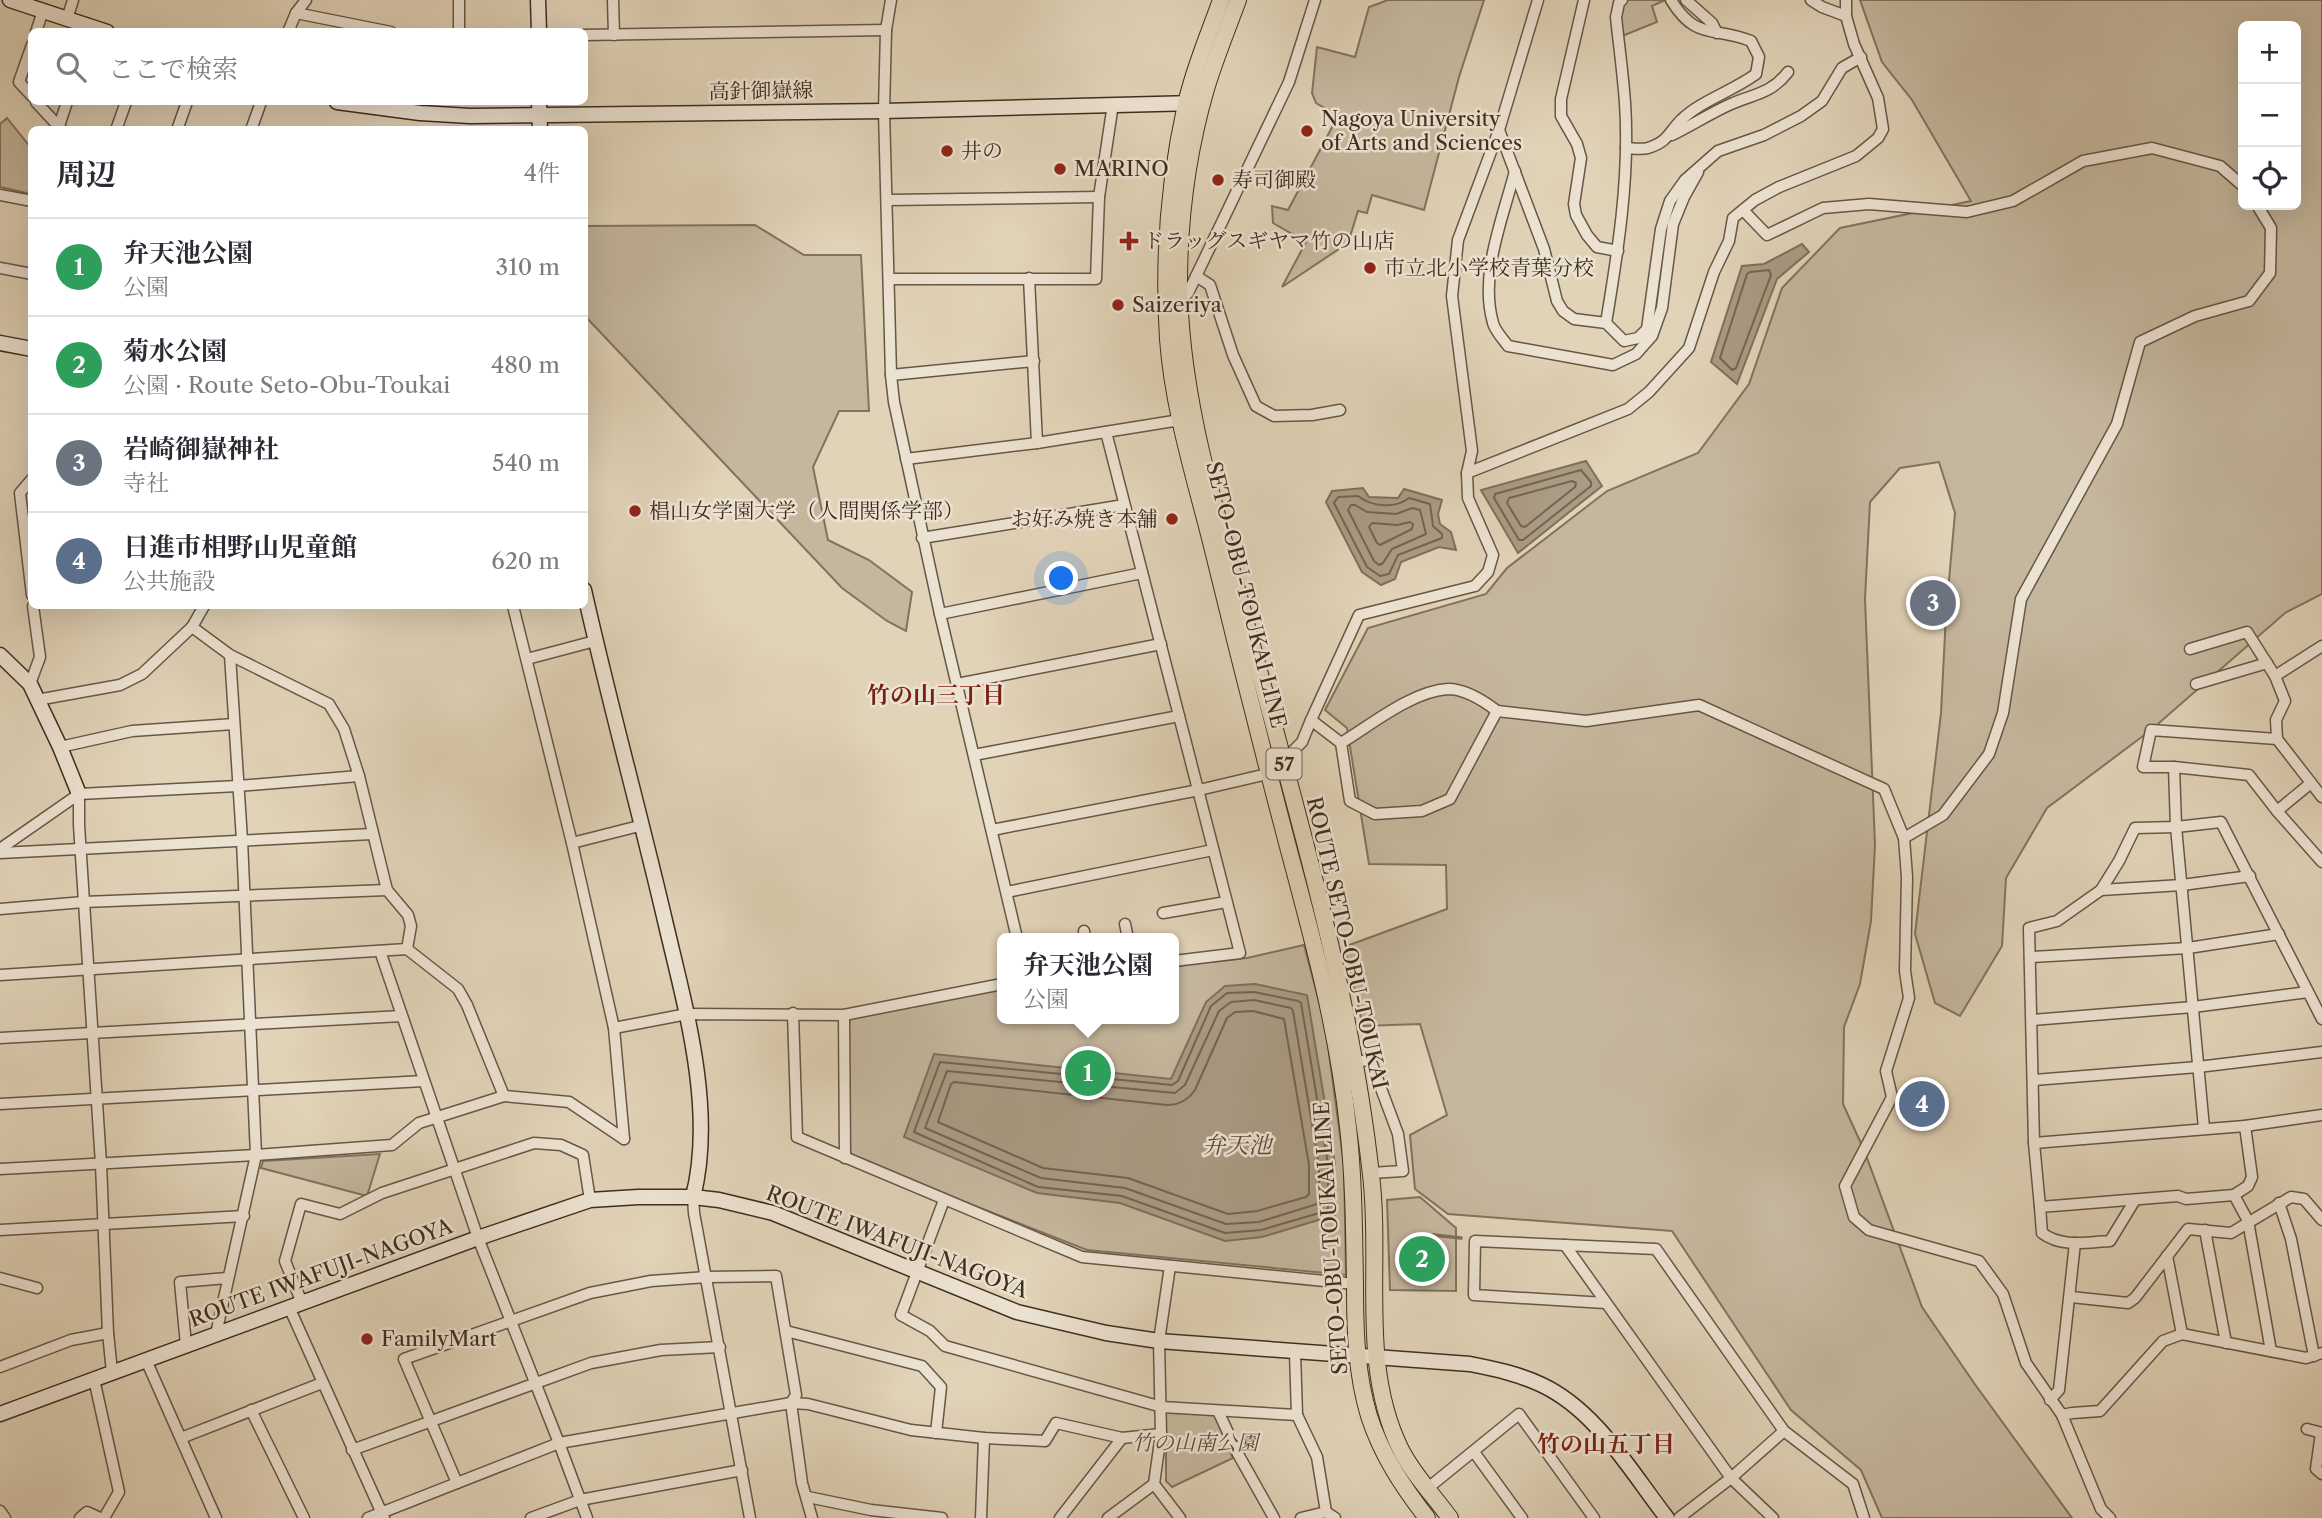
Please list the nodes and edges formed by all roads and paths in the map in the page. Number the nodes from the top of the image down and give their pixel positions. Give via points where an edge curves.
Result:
1 (10, 0) edge
2 (73, 0) edge
3 (306, 0) edge
4 (459, 0) edge
5 (538, 0) edge
6 (613, 0) edge
7 (891, 0) edge
8 (1221, 0) edge
9 (1238, 0) edge
10 (1315, 0) edge
11 (1538, 0) edge
12 (1584, 0) edge
13 (1622, 0) edge
14 (1671, 0) edge
15 (1686, 0) edge
16 (1811, 0) edge
17 (1846, 0) edge
18 (43, 11) junction
19 (296, 13) junction
20 (1846, 16) junction
21 (67, 19) junction
22 (37, 28) edge
23 (92, 28) edge
24 (290, 28) edge
25 (371, 28) edge
26 (459, 28) edge
27 (539, 28) edge
28 (886, 30) junction
29 (1717, 33) junction
30 (588, 35) edge
31 (614, 35) junction
32 (28, 56) edge
33 (1861, 57) junction
34 (1788, 72) dead end
35 (28, 92) edge
36 (1195, 103) junction
37 (1113, 104) junction
38 (39, 105) edge
39 (66, 105) edge
40 (125, 105) edge
41 (186, 105) edge
42 (260, 105) edge
43 (359, 105) edge
44 (539, 108) edge
45 (884, 111) junction
46 (58, 126) edge
47 (61, 126) edge
48 (117, 126) edge
49 (178, 126) edge
50 (252, 126) edge
51 (540, 126) edge
52 (1499, 130) junction
53 (1670, 136) junction
54 (1626, 148) junction
55 (1718, 150) junction
56 (1515, 171) junction
57 (2238, 182) edge
58 (0, 195) edge
59 (1100, 197) junction
60 (28, 200) edge
61 (888, 200) junction
62 (1743, 210) junction
63 (2260, 210) edge
64 (1618, 251) junction
65 (0, 268) edge
66 (28, 273) edge
67 (1196, 276) junction
68 (1029, 278) junction
69 (889, 279) junction
70 (1180, 299) junction
71 (1606, 323) junction
72 (0, 342) edge
73 (28, 348) edge
74 (1034, 361) junction
75 (891, 375) junction
76 (1340, 410) dead end
77 (1180, 419) junction
78 (1106, 432) junction
79 (1037, 443) junction
80 (906, 459) junction
81 (1467, 472) junction
82 (28, 484) edge
83 (1124, 505) junction
84 (922, 538) junction
85 (28, 554) edge
86 (1142, 573) junction
87 (588, 607) edge
88 (33, 609) edge
89 (202, 609) edge
90 (514, 609) edge
91 (940, 614) junction
92 (192, 628) junction
93 (596, 641) junction
94 (1161, 645) junction
95 (2322, 646) edge
96 (2190, 649) dead end
97 (0, 655) edge
98 (230, 655) junction
99 (527, 659) junction
100 (2267, 663) junction
101 (2275, 676) junction
102 (30, 684) junction
103 (957, 684) junction
104 (2196, 684) dead end
105 (37, 700) junction
106 (1497, 711) junction
107 (1179, 716) junction
108 (1311, 720) junction
109 (234, 724) junction
110 (2277, 738) junction
111 (1342, 743) junction
112 (60, 747) junction
113 (974, 755) junction
114 (1283, 761) junction
115 (2174, 767) junction
116 (1271, 773) junction
117 (359, 776) junction
118 (2311, 783) junction
119 (238, 786) junction
120 (1199, 790) junction
121 (79, 794) junction
122 (2322, 797) edge
123 (2277, 811) junction
124 (643, 825) junction
125 (2176, 827) junction
126 (992, 830) junction
127 (373, 834) junction
128 (1903, 838) junction
129 (242, 841) junction
130 (572, 843) junction
131 (80, 847) junction
132 (1213, 850) junction
133 (0, 851) edge
134 (2322, 862) edge
135 (2250, 876) junction
136 (2182, 884) junction
137 (387, 890) junction
138 (2101, 890) junction
139 (1007, 892) junction
140 (244, 897) junction
141 (84, 902) junction
142 (1226, 902) junction
143 (0, 909) edge
144 (1163, 913) dead end
145 (1125, 924) dead end
146 (1016, 933) edge
147 (1127, 933) edge
148 (2279, 934) junction
149 (2188, 948) junction
150 (408, 949) junction
151 (380, 951) junction
152 (2030, 957) junction
153 (246, 958) junction
154 (1179, 960) edge
155 (88, 969) junction
156 (0, 975) edge
157 (997, 985) edge
158 (2308, 992) junction
159 (2193, 1007) junction
160 (793, 1013) junction
161 (687, 1014) junction
162 (844, 1015) junction
163 (402, 1016) junction
164 (2322, 1019) edge
165 (2032, 1020) junction
166 (250, 1023) junction
167 (614, 1028) junction
168 (93, 1032) junction
169 (0, 1038) edge
170 (2322, 1052) edge
171 (1355, 1063) junction
172 (2199, 1067) junction
173 (2034, 1080) junction
174 (424, 1081) junction
175 (254, 1088) junction
176 (504, 1096) junction
177 (96, 1098) junction
178 (0, 1104) edge
179 (2322, 1115) edge
180 (437, 1118) junction
181 (2245, 1126) junction
182 (2204, 1128) junction
183 (2034, 1143) junction
184 (256, 1155) junction
185 (845, 1158) junction
186 (101, 1164) junction
187 (454, 1168) junction
188 (0, 1169) edge
189 (1371, 1173) junction
190 (2234, 1195) junction
191 (693, 1197) junction
192 (590, 1200) junction
193 (944, 1200) junction
194 (2135, 1200) junction
195 (2279, 1203) junction
196 (2040, 1207) junction
197 (244, 1216) junction
198 (2322, 1220) edge
199 (2248, 1221) junction
200 (104, 1224) junction
201 (0, 1230) edge
202 (2205, 1230) junction
203 (478, 1238) junction
204 (2075, 1243) junction
205 (1565, 1245) junction
206 (2167, 1256) junction
207 (1170, 1266) junction
208 (916, 1272) junction
209 (707, 1277) junction
210 (227, 1278) junction
211 (0, 1279) edge
212 (1354, 1284) junction
213 (37, 1288) dead end
214 (2071, 1297) junction
215 (1605, 1303) junction
216 (295, 1305) junction
217 (512, 1321) junction
218 (786, 1331) junction
219 (108, 1333) junction
220 (216, 1334) junction
221 (2182, 1334) junction
222 (1159, 1341) junction
223 (2226, 1343) junction
224 (186, 1345) junction
225 (720, 1347) junction
226 (2272, 1351) junction
227 (1295, 1352) junction
228 (2318, 1354) edge
229 (1356, 1355) junction
230 (1377, 1356) junction
231 (146, 1360) junction
232 (0, 1367) edge
233 (112, 1372) junction
234 (94, 1379) junction
235 (322, 1383) junction
236 (534, 1383) junction
237 (2050, 1400) junction
238 (791, 1403) junction
239 (1162, 1407) junction
240 (251, 1410) junction
241 (1218, 1411) junction
242 (732, 1412) junction
243 (0, 1414) edge
244 (1297, 1415) junction
245 (2062, 1415) junction
246 (432, 1423) junction
247 (2307, 1429) dead end
248 (1784, 1431) junction
249 (936, 1433) junction
250 (2322, 1433) edge
251 (1161, 1434) junction
252 (181, 1438) junction
253 (984, 1438) junction
254 (1122, 1438) junction
255 (559, 1443) junction
256 (352, 1450) junction
257 (1474, 1452) junction
258 (742, 1470) junction
259 (2322, 1474) edge
260 (1731, 1478) junction
261 (457, 1483) junction
262 (1154, 1484) junction
263 (1428, 1488) junction
264 (808, 1497) junction
265 (580, 1500) junction
266 (0, 1511) edge
267 (383, 1515) edge
268 (1331, 1515) edge
269 (5, 1518) edge
270 (80, 1518) edge
271 (102, 1518) edge
272 (216, 1518) edge
273 (304, 1518) edge
274 (368, 1518) edge
275 (531, 1518) edge
276 (587, 1518) edge
277 (750, 1518) edge
278 (812, 1518) edge
279 (942, 1518) edge
280 (981, 1518) edge
281 (1060, 1518) edge
282 (1108, 1518) edge
283 (1180, 1518) edge
284 (1273, 1518) edge
285 (1301, 1518) edge
286 (1427, 1518) edge
287 (1450, 1518) edge
288 (1522, 1518) edge
289 (1594, 1518) edge
290 (1667, 1518) edge
291 (1679, 1518) edge
292 (1773, 1518) edge
293 (1864, 1518) edge
294 (2110, 1518) edge

1 - 18 street
2 - 21 street
3 - 19 street
4 - 26 street
5 - 27 street
6 - 31 street
7 - 28 street
8 - 36 main road, SETO-OBU-TOUKAI LINE / 57 via 1197,66
9 - 36 main road, ROUTE SETO-OBU-TOUKAI / 57
10 - 67 street via 1289,82
11 - 52 street
12 - 64 street via 1561,116 1581,158 1576,215 1597,247
13 - 54 street via 1616,17
14 - 29 street via 1695,28
15 - 29 street
16 - 20 street
17 - 20 street
18 - 21 street
18 - 22 street
19 - 24 street
19 - 25 street
20 - 33 street
21 - 23 street
28 - 31 street
28 - 45 street
29 - 53 street via 1751,41 1759,57 1756,74 1680,121
30 - 31 street
32 - 35 street via 19,82
33 - 55 street via 1843,68 1822,101 1801,116 1764,135
33 - 62 street via 1882,113 1883,129 1878,138 1856,156 1779,187
34 - 53 street via 1770,89
36 - 37 street, 高針御嶽線
36 - 70 main road, ROUTE SETO-OBU-TOUKAI / 57 via 1183,212
36 - 77 main road, SETO-OBU-TOUKAI LINE / 57 via 1176,157 1165,285 1168,344
37 - 45 street, 高針御嶽線
37 - 59 street
38 - 46 street
39 - 47 street
40 - 48 street
41 - 49 street
42 - 50 street
43 - 44 street, 高針御嶽線 via 470,116
44 - 45 street, 高針御嶽線
44 - 51 street
45 - 61 street
52 - 56 street
52 - 81 street via 1458,240 1452,296 1472,452
53 - 54 street via 1647,148
54 - 64 street
55 - 56 street via 1702,166 1673,224 1662,308 1652,335 1636,354 1613,365 1508,346 1493,325 1491,263
55 - 71 street via 1670,201 1661,229 1647,330 1624,341
56 - 71 street via 1545,249 1557,301 1574,319
57 - 62 street via 2220,166 2152,148 2082,161 2013,201 1967,212 1869,204 1823,208 1767,235
58 - 60 street
59 - 61 street
59 - 68 street via 1096,279
61 - 69 street
62 - 81 street via 1733,218 1729,241 1689,348 1649,392 1628,409
63 - 128 street via 2272,228 2270,273 2249,301 2195,316 2140,342 2117,424 2021,599 2003,713 1989,754 1943,815
64 - 71 street
65 - 66 street
67 - 70 street
67 - 76 street via 1209,285 1256,406 1274,416
68 - 69 street
68 - 74 street
69 - 75 street
70 - 114 main road, ROUTE SETO-OBU-TOUKAI / 57 via 1194,413
72 - 73 street
74 - 75 street
74 - 79 street
75 - 80 street
77 - 78 street
77 - 116 main road, SETO-OBU-TOUKAI LINE / 57
78 - 79 street
78 - 83 street
79 - 80 street
80 - 84 street
81 - 108 street via 1468,498 1493,555 1488,572 1475,586 1359,615
82 - 85 street via 20,493
83 - 84 street
83 - 86 street
84 - 91 street
86 - 91 street
86 - 94 street
87 - 93 street
88 - 102 street via 40,657
89 - 92 street
90 - 99 street
91 - 103 street
92 - 98 street
92 - 105 street via 142,674 120,685
93 - 99 street
93 - 124 street
94 - 103 street
94 - 107 street
95 - 101 street
96 - 100 street via 2247,632
97 - 102 street
98 - 109 street
98 - 117 street via 329,704 344,729
99 - 130 street
100 - 101 street
100 - 104 street
101 - 110 street via 2285,701 2276,720
102 - 105 street
103 - 113 street
105 - 112 street
106 - 111 street via 1480,698 1449,689 1413,698
106 - 111 street via 1450,799 1422,811 1375,814 1350,801
106 - 128 street via 1586,721 1699,705 1884,789
107 - 113 street
107 - 120 street
108 - 111 street
108 - 114 street via 1302,742
109 - 112 street via 132,731
109 - 119 street
110 - 115 street via 2151,730 2143,767
110 - 118 street
112 - 121 street
113 - 126 street
114 - 116 street
114 - 171 main road, ROUTE SETO-OBU-TOUKAI / 57
115 - 123 street via 2249,775
115 - 125 street
116 - 120 street
116 - 212 main road, SETO-OBU-TOUKAI LINE / 57 via 1334,1031 1348,1126
117 - 119 street
117 - 127 street
118 - 122 street
118 - 123 street
119 - 121 street
119 - 129 street
120 - 126 street
120 - 132 street
121 - 131 street
121 - 133 street
123 - 134 street
124 - 130 street
124 - 161 street
125 - 135 street via 2221,822
125 - 136 street
125 - 138 street via 2135,828
126 - 139 street
127 - 129 street
127 - 137 street
128 - 237 street via 1909,998 1886,1071 1892,1097 1845,1186 1854,1217 1869,1230 1979,1261 2003,1294 2026,1363
129 - 131 street
129 - 140 street
130 - 167 street
131 - 133 street
131 - 141 street
132 - 139 street
132 - 142 street
135 - 136 street
135 - 148 street
136 - 138 street
136 - 149 street
137 - 140 street
137 - 150 street via 408,915
138 - 152 street via 2057,921 2029,928
139 - 146 street
140 - 141 street
140 - 153 street
141 - 143 street
141 - 155 street
142 - 144 street
142 - 154 street via 1240,953
145 - 147 street
148 - 149 street
148 - 158 street
149 - 152 street
149 - 159 street
150 - 151 street
150 - 176 street via 458,989
151 - 153 street
151 - 163 street
152 - 165 street
153 - 155 street
153 - 166 street
155 - 156 street
155 - 168 street
157 - 162 street
158 - 159 street
158 - 164 street
159 - 165 street
159 - 172 street
160 - 161 street
160 - 162 street
160 - 185 street via 797,1137
161 - 167 street
161 - 191 street via 700,1113 700,1169
162 - 185 street
163 - 166 street
163 - 174 street
165 - 173 street
166 - 168 street
166 - 175 street
167 - 176 street via 624,1139 569,1102
168 - 169 street
168 - 177 street
170 - 172 street
171 - 189 main road, ROUTE SETO-OBU-TOUKAI / 57
171 - 189 street via 1370,1059 1398,1134 1403,1171
172 - 173 street
172 - 182 street
173 - 183 street
174 - 175 street
174 - 180 street
175 - 177 street
175 - 184 street
176 - 180 street
177 - 178 street
177 - 186 street
179 - 181 street
180 - 184 street via 419,1123 393,1144
180 - 187 street
181 - 182 street
181 - 190 street via 2252,1177 2248,1186
182 - 183 street
183 - 196 street
184 - 186 street
184 - 197 street
185 - 193 street
186 - 188 street
186 - 200 street
187 - 192 street via 534,1143 561,1144 583,1156
187 - 203 street
187 - 216 street via 382,1193 340,1214 301,1204 285,1261
189 - 230 main road, ROUTE SETO-OBU-TOUKAI / 57
190 - 194 street
190 - 199 street
191 - 192 street, ROUTE IWAFUJI-NAGOYA
191 - 208 street, ROUTE IWAFUJI-NAGOYA via 773,1213
191 - 209 street
192 - 203 street, ROUTE IWAFUJI-NAGOYA
193 - 207 street via 1082,1257
193 - 208 street
194 - 196 street
194 - 204 street via 2110,1241
195 - 198 street via 2291,1196 2304,1199
195 - 199 street
195 - 228 street
196 - 204 street via 2042,1233 2053,1241
197 - 200 street
197 - 210 street
199 - 202 street via 2231,1233
199 - 226 street
200 - 201 street
200 - 219 street
202 - 206 street via 2188,1229
202 - 223 street
203 - 216 street, ROUTE IWAFUJI-NAGOYA
203 - 217 street
204 - 214 street
205 - 215 street
205 - 215 street via 1475,1241 1474,1295
205 - 248 street via 1656,1249
206 - 214 street via 2128,1303
206 - 221 street
207 - 212 street
207 - 222 street
208 - 222 street, ROUTE IWAFUJI-NAGOYA via 1037,1317
208 - 239 street via 901,1315 930,1331 945,1346
209 - 217 street via 651,1281 590,1293
209 - 218 street via 776,1276
209 - 225 street
210 - 220 street
210 - 224 street via 180,1282
211 - 213 street
212 - 229 main road, SETO-OBU-TOUKAI LINE / 57
214 - 237 street via 2059,1390
215 - 260 street
216 - 220 street, ROUTE IWAFUJI-NAGOYA
216 - 235 street
217 - 236 street
217 - 246 street via 404,1359
218 - 238 street via 796,1395
218 - 249 street via 922,1366 941,1387
219 - 232 street via 71,1340
219 - 233 street
220 - 224 street, ROUTE IWAFUJI-NAGOYA
221 - 223 street
221 - 245 street via 2163,1341 2100,1411
222 - 227 street, ROUTE IWAFUJI-NAGOYA
222 - 239 street
223 - 226 street
224 - 231 street, ROUTE IWAFUJI-NAGOYA
225 - 236 street via 661,1350 591,1363
225 - 242 street
226 - 228 street via 2306,1358
227 - 229 street, ROUTE IWAFUJI-NAGOYA
227 - 244 street
229 - 230 street, ROUTE IWAFUJI-NAGOYA
229 - 286 main road, SETO-OBU-TOUKAI LINE / 57 via 1369,1418 1387,1461
230 - 263 main road, ROUTE SETO-OBU-TOUKAI / 57 via 1387,1412 1401,1450
230 - 290 street, ROUTE IWAFUJI-NAGOYA via 1470,1364 1507,1371 1544,1386 1576,1407 1605,1437
231 - 233 street, ROUTE IWAFUJI-NAGOYA
231 - 252 street
233 - 234 street, ROUTE IWAFUJI-NAGOYA
234 - 243 street, ROUTE IWAFUJI-NAGOYA
234 - 271 street via 119,1492
235 - 240 street
235 - 256 street
236 - 246 street
236 - 255 street
237 - 245 street
238 - 242 street
238 - 249 street
238 - 264 street
239 - 241 street
239 - 251 street
240 - 252 street
240 - 273 street
241 - 244 street
241 - 284 street
242 - 255 street
242 - 258 street
244 - 268 street via 1317,1457
245 - 294 street via 2101,1509
246 - 256 street
246 - 261 street
247 - 250 street
248 - 260 street
248 - 293 street via 1853,1484
249 - 253 street
250 - 259 street via 2316,1469
251 - 254 street
251 - 262 street
252 - 272 street
253 - 254 street via 1045,1441 1056,1423
253 - 280 street
254 - 281 street
255 - 261 street
255 - 265 street
256 - 267 street
257 - 263 street
257 - 288 street
257 - 289 street via 1519,1414
258 - 265 street
258 - 277 street
260 - 291 street
260 - 292 street
261 - 267 street
262 - 282 street
262 - 283 street
263 - 287 main road, ROUTE SETO-OBU-TOUKAI / 57
264 - 278 street
264 - 279 street
265 - 275 street
265 - 276 street
266 - 269 street
267 - 274 street
268 - 285 street
270 - 271 street via 86,1512

